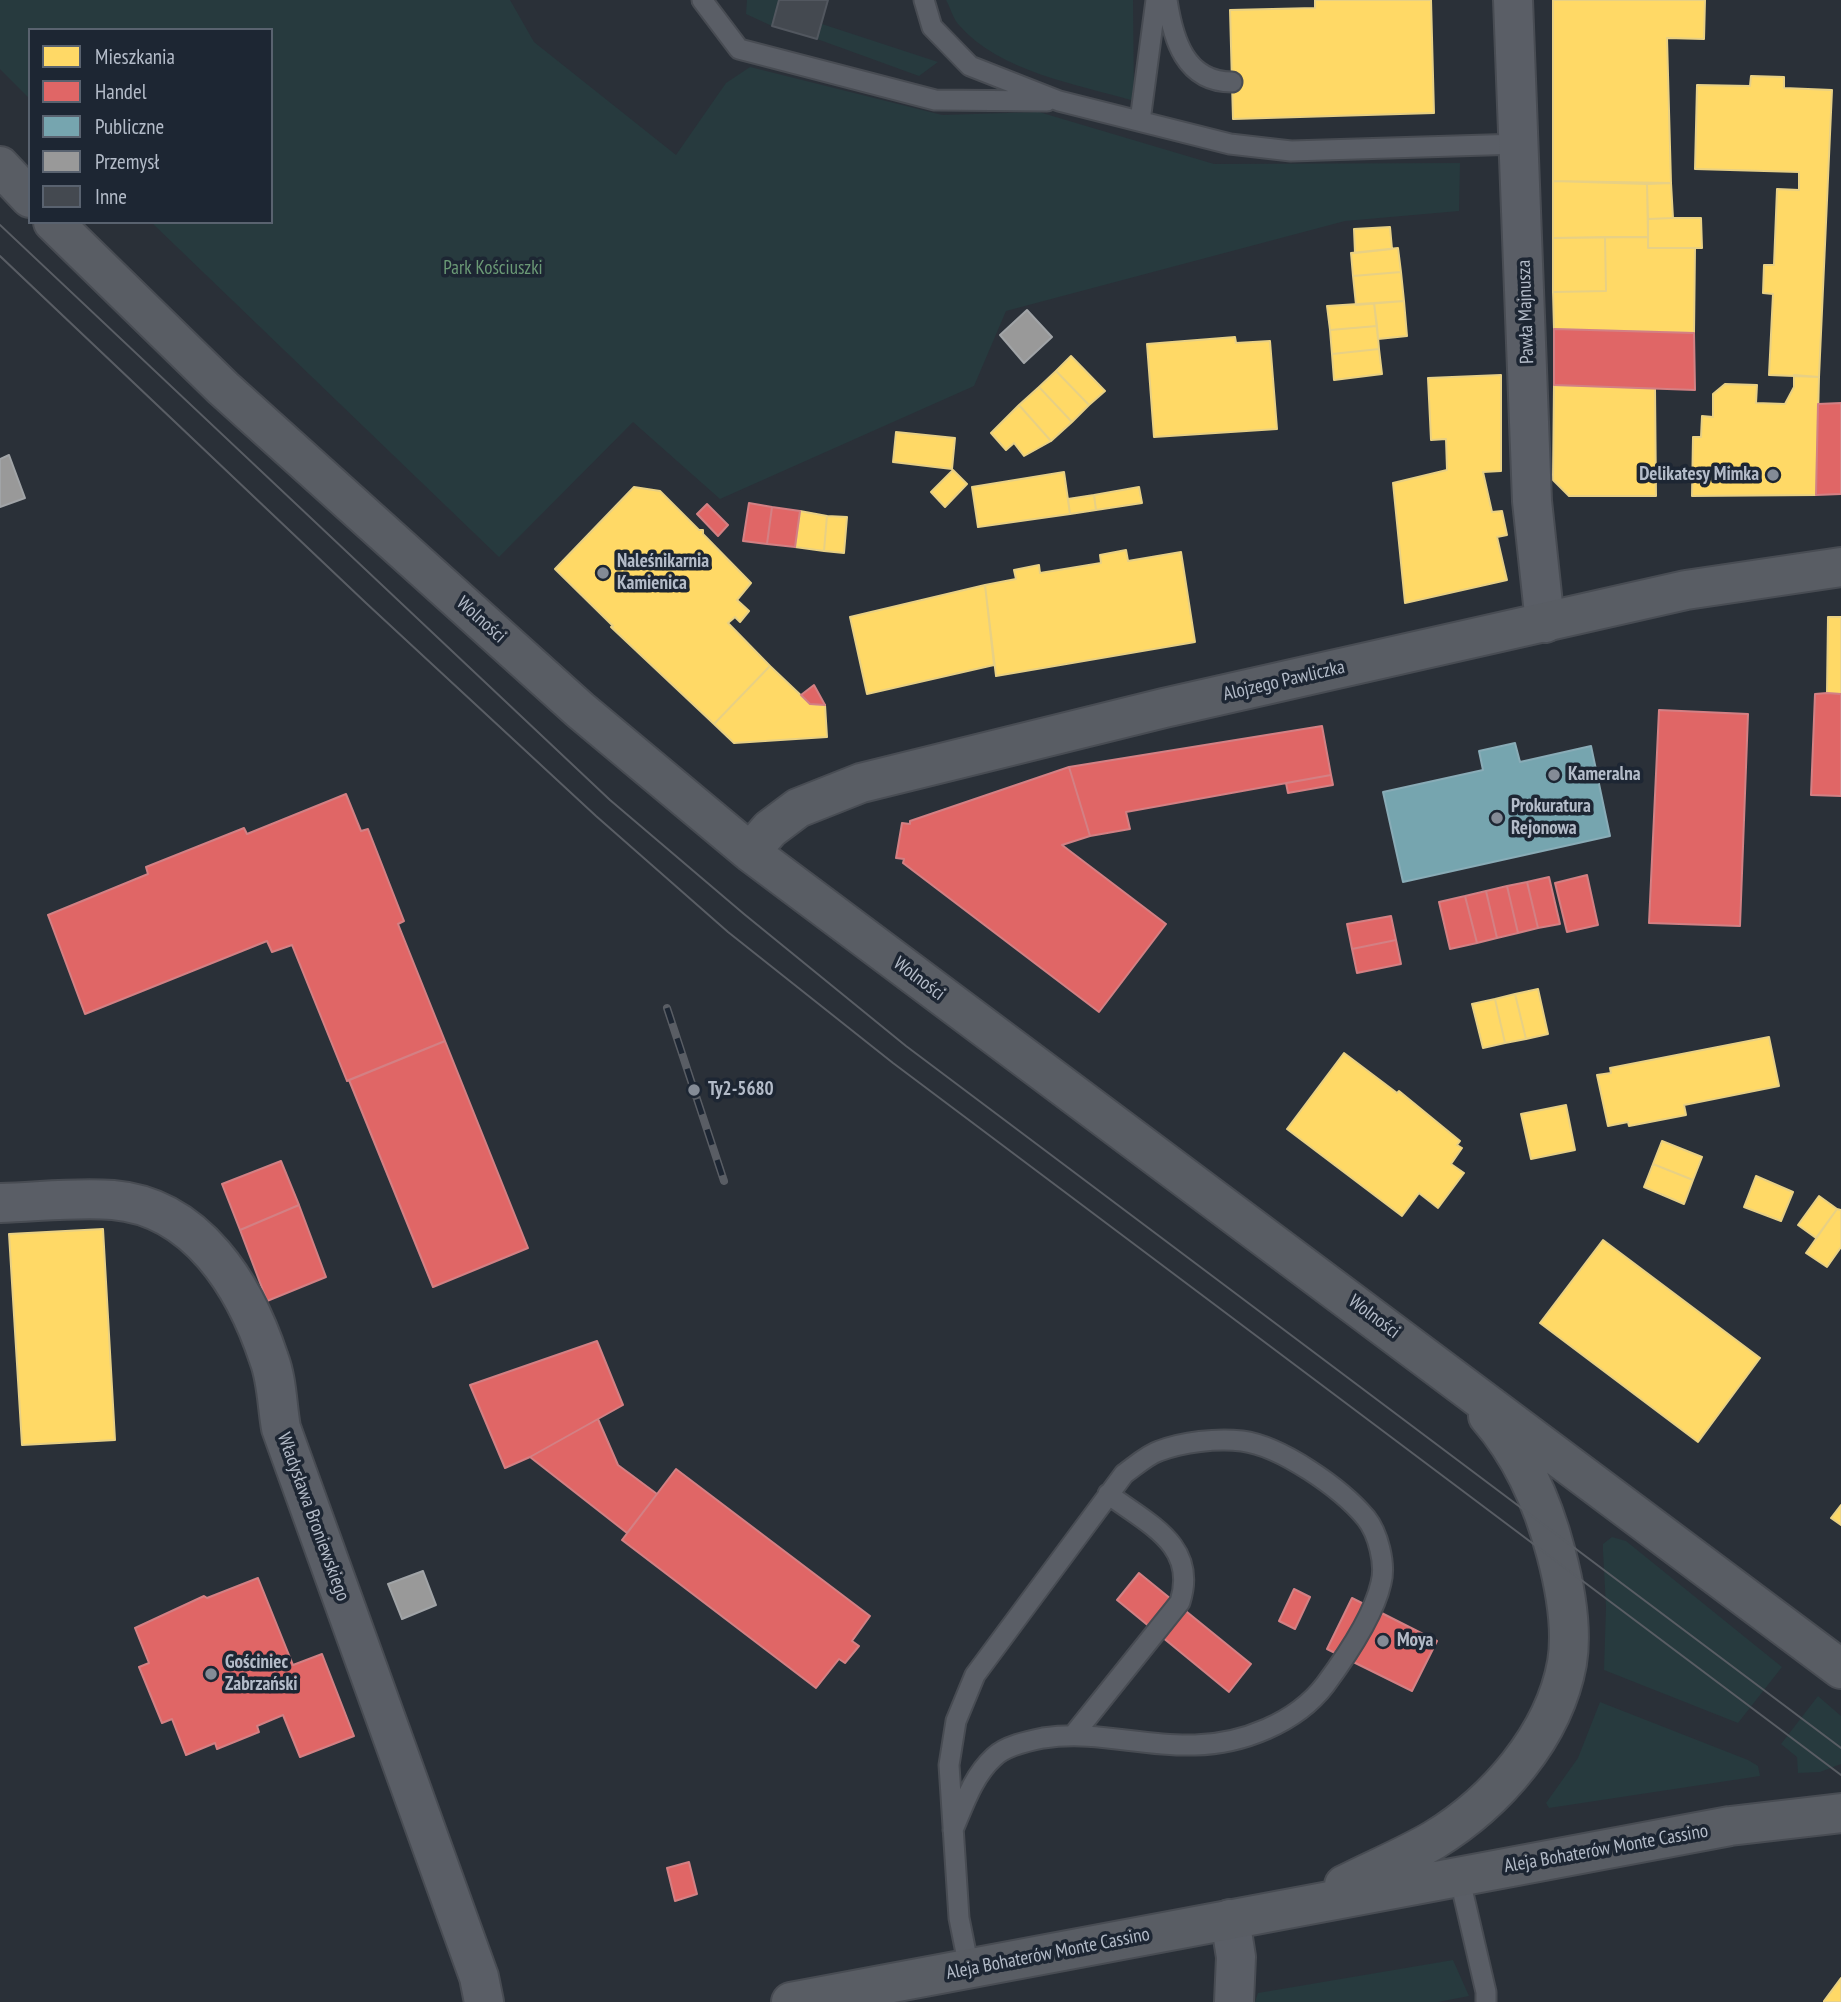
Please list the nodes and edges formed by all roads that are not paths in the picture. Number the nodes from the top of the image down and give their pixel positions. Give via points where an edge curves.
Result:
1 (702, 0) edge
2 (924, 0) edge
3 (1156, 0) edge
4 (1167, 0) edge
5 (1513, 0) edge
6 (1232, 82) dead end
7 (1059, 101) junction
8 (1140, 121) junction
9 (1520, 144) junction
10 (0, 166) edge
11 (28, 196) edge
12 (55, 224) edge
13 (1841, 566) edge
14 (1545, 623) junction
15 (750, 852) junction
16 (0, 1203) edge
17 (1452, 1375) junction
18 (1108, 1494) junction
19 (1841, 1669) edge
20 (1075, 1733) junction
21 (1841, 1795) edge
22 (1841, 1813) edge
23 (1782, 1819) junction
24 (953, 1830) junction
25 (1459, 1876) junction
26 (1305, 1904) junction
27 (1230, 1919) junction
28 (969, 1968) junction
29 (484, 2002) edge
30 (791, 2002) edge
31 (1234, 2002) edge
32 (1486, 2002) edge

1 - 7 lane via 739,50 935,100
2 - 7 lane via 932,27 970,66
3 - 8 lane
4 - 6 lane via 1181,50 1194,70 1215,82
5 - 9 street, Pawła Majnusza
7 - 8 lane
8 - 9 lane via 1230,144 1291,151
9 - 14 street, Pawła Majnusza via 1532,501
10 - 11 street
12 - 15 street, Wolności via 223,387 580,710
13 - 14 street, Alojzego Pawliczka via 1686,590
14 - 15 street, Alojzego Pawliczka via 1164,708 862,783 797,808
15 - 17 street, Wolności
16 - 29 street, Władysława Broniewskiego via 114,1200 167,1215 204,1242 233,1279 270,1360 281,1427 479,1977
17 - 19 street, Wolności
17 - 26 street, Aleja Bohaterów Monte Cassino via 1501,1431 1528,1476 1545,1518 1568,1609 1567,1662 1551,1717 1519,1764 1481,1805 1434,1840
18 - 20 lane via 1169,1539 1183,1560 1186,1583 1180,1602
18 - 20 lane via 1124,1474 1157,1451 1206,1441 1242,1441 1278,1450 1367,1519 1381,1552 1382,1583 1360,1633 1323,1687 1288,1718 1244,1738 1195,1745
18 - 24 lane via 975,1675 956,1721 949,1765
20 - 24 lane via 1027,1741 995,1755 972,1784
21 - 23 street, Aleja Bohaterów Monte Cassino
22 - 23 street, Aleja Bohaterów Monte Cassino
23 - 25 street, Aleja Bohaterów Monte Cassino
24 - 28 lane via 959,1918
25 - 26 street, Aleja Bohaterów Monte Cassino
25 - 32 lane
26 - 27 street, Aleja Bohaterów Monte Cassino
27 - 28 street, Aleja Bohaterów Monte Cassino
27 - 31 street via 1236,1957
28 - 30 street, Aleja Bohaterów Monte Cassino

